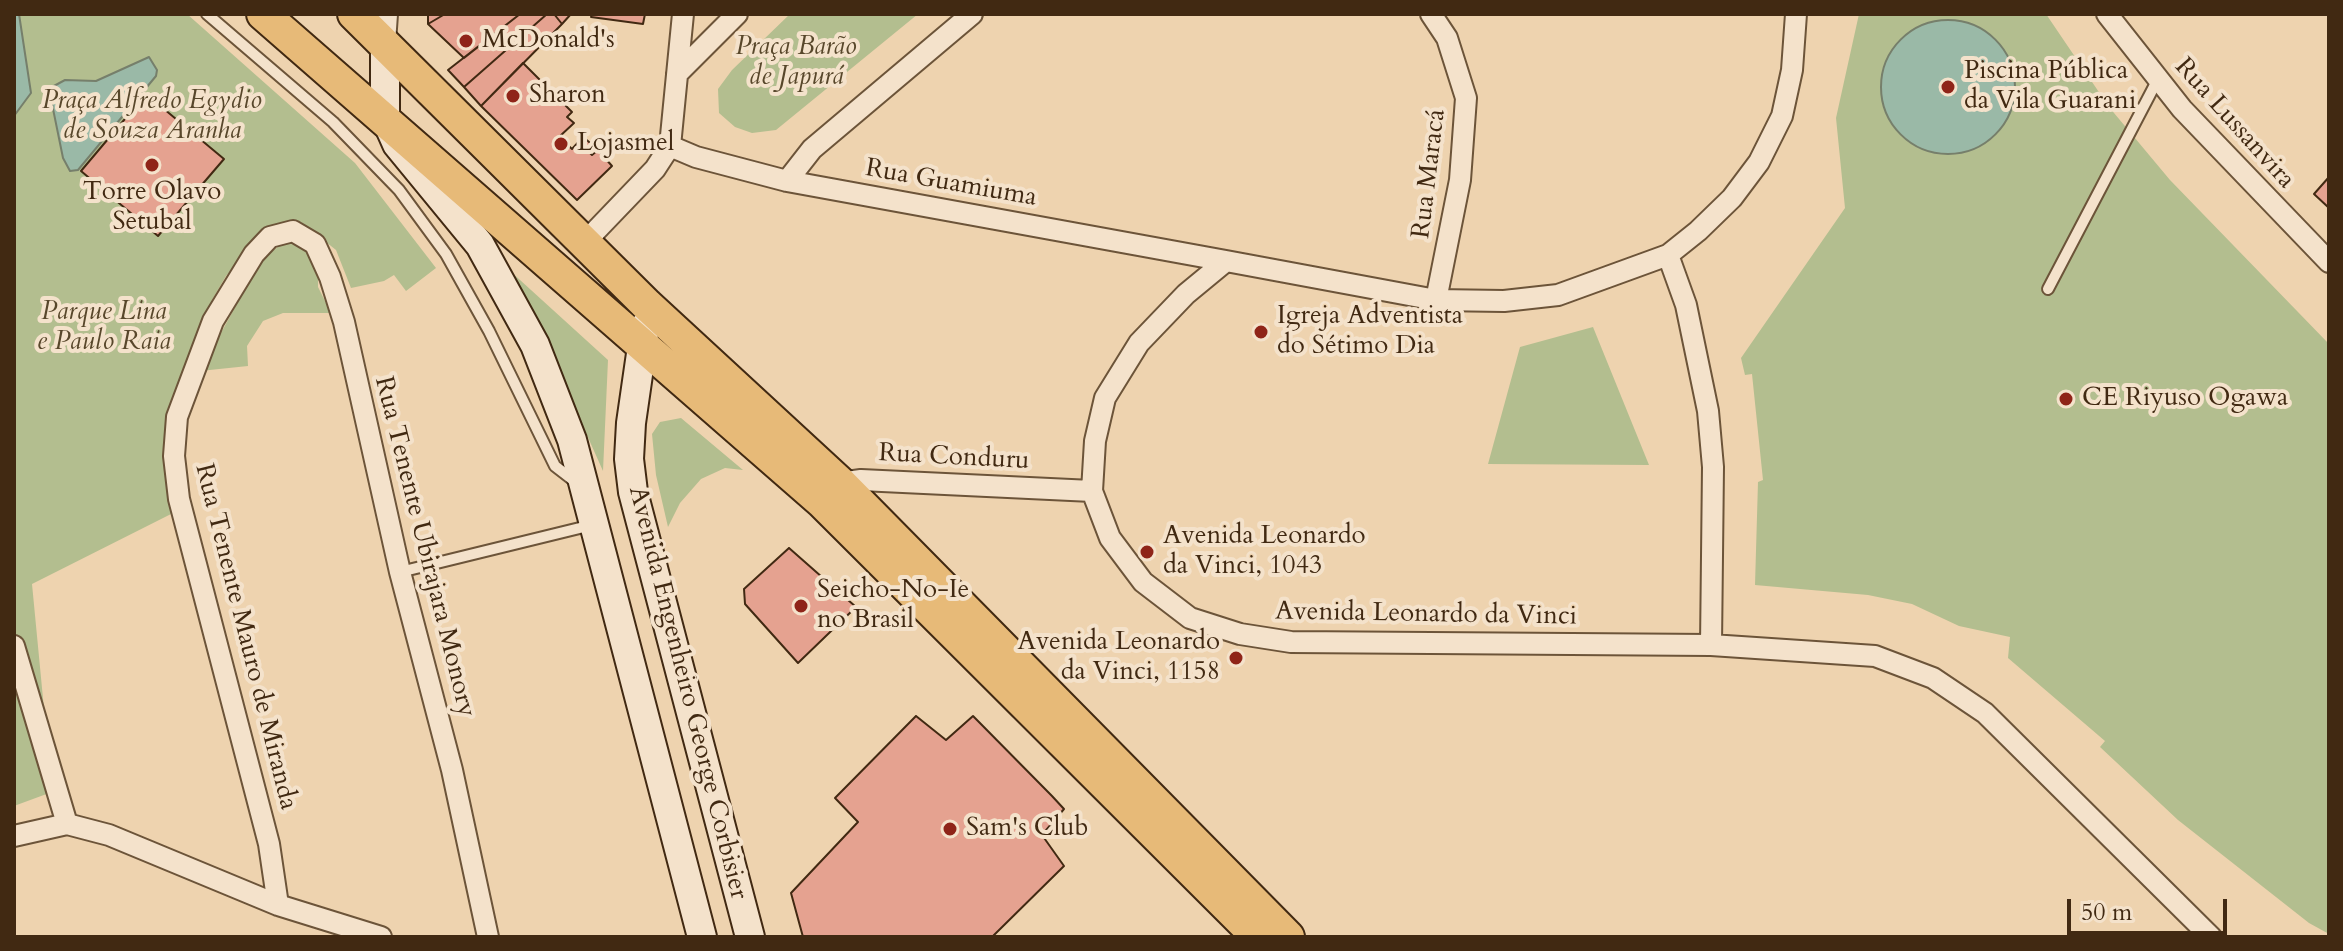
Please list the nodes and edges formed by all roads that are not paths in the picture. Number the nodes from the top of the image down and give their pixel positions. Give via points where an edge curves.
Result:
1 (207, 14) edge
2 (263, 14) edge
3 (354, 14) edge
4 (683, 14) edge
5 (737, 14) edge
6 (972, 14) edge
7 (1431, 14) edge
8 (1796, 14) edge
9 (2107, 14) edge
10 (386, 28) edge
11 (677, 74) junction
12 (2158, 79) junction
13 (385, 117) junction
14 (670, 146) junction
15 (787, 181) junction
16 (584, 243) junction
17 (254, 254) joint
18 (1668, 255) junction
19 (1226, 261) junction
20 (2329, 262) edge
21 (2048, 289) dead end
22 (1436, 300) junction
23 (647, 305) junction
24 (643, 344) junction
25 (583, 488) junction
26 (1092, 491) junction
27 (831, 492) junction
28 (593, 524) junction
29 (400, 572) junction
30 (1711, 645) junction
31 (14, 646) edge
32 (67, 824) junction
33 (14, 836) edge
34 (278, 905) junction
35 (381, 937) edge
36 (488, 937) edge
37 (702, 937) edge
38 (750, 937) edge
39 (1258, 937) edge
40 (1288, 937) edge
41 (2211, 937) edge

1 - 25 lane, Avenida Engenheiro George Corbisier via 333,122 399,190 446,254 555,466
2 - 13 main road
3 - 10 main road
4 - 11 street
5 - 11 street
6 - 15 street via 824,138
7 - 22 street, Rua Maracá via 1447,38 1466,98 1460,180
8 - 18 street via 1782,116 1759,162 1721,209
9 - 12 street, Rua Lussanvira
10 - 13 main road
10 - 16 main road
11 - 14 street
12 - 20 street, Rua Lussanvira
12 - 21 lane
13 - 24 main road
13 - 25 main road, Avenida Engenheiro George Corbisier via 397,144 480,245 535,345 572,440
14 - 15 street, Rua Guamiuma
14 - 16 street via 655,169
15 - 19 street, Rua Guamiuma
16 - 23 main road
17 - 29 street, Rua Tenente Ubirajara Monory via 270,237 293,231 315,244 344,322
17 - 34 street, Rua Tenente Mauro de Miranda via 213,321 191,373 177,417 174,456 179,499 269,844
18 - 22 street via 1558,295
18 - 30 street via 1686,305 1708,411 1713,467
19 - 22 street
19 - 26 street, Avenida Leonardo da Vinci via 1139,343 1105,398
23 - 24 main road, Avenida Engenheiro George Corbisier
23 - 27 main road
24 - 27 main road
24 - 38 main road, Avenida Engenheiro George Corbisier via 631,423 633,492
25 - 28 main road, Avenida Engenheiro George Corbisier
26 - 27 street, Rua Conduru via 861,480
26 - 30 street, Avenida Leonardo da Vinci via 1110,538 1143,582 1190,618 1240,634 1291,642
27 - 39 main road
27 - 40 main road
28 - 29 lane
28 - 37 main road, Avenida Engenheiro George Corbisier
29 - 36 street, Rua Tenente Ubirajara Monory via 452,770
30 - 41 street, Avenida Leonardo da Vinci via 1875,656 1933,678 1985,713
31 - 32 street
32 - 33 street
32 - 34 street via 109,835
34 - 35 street

